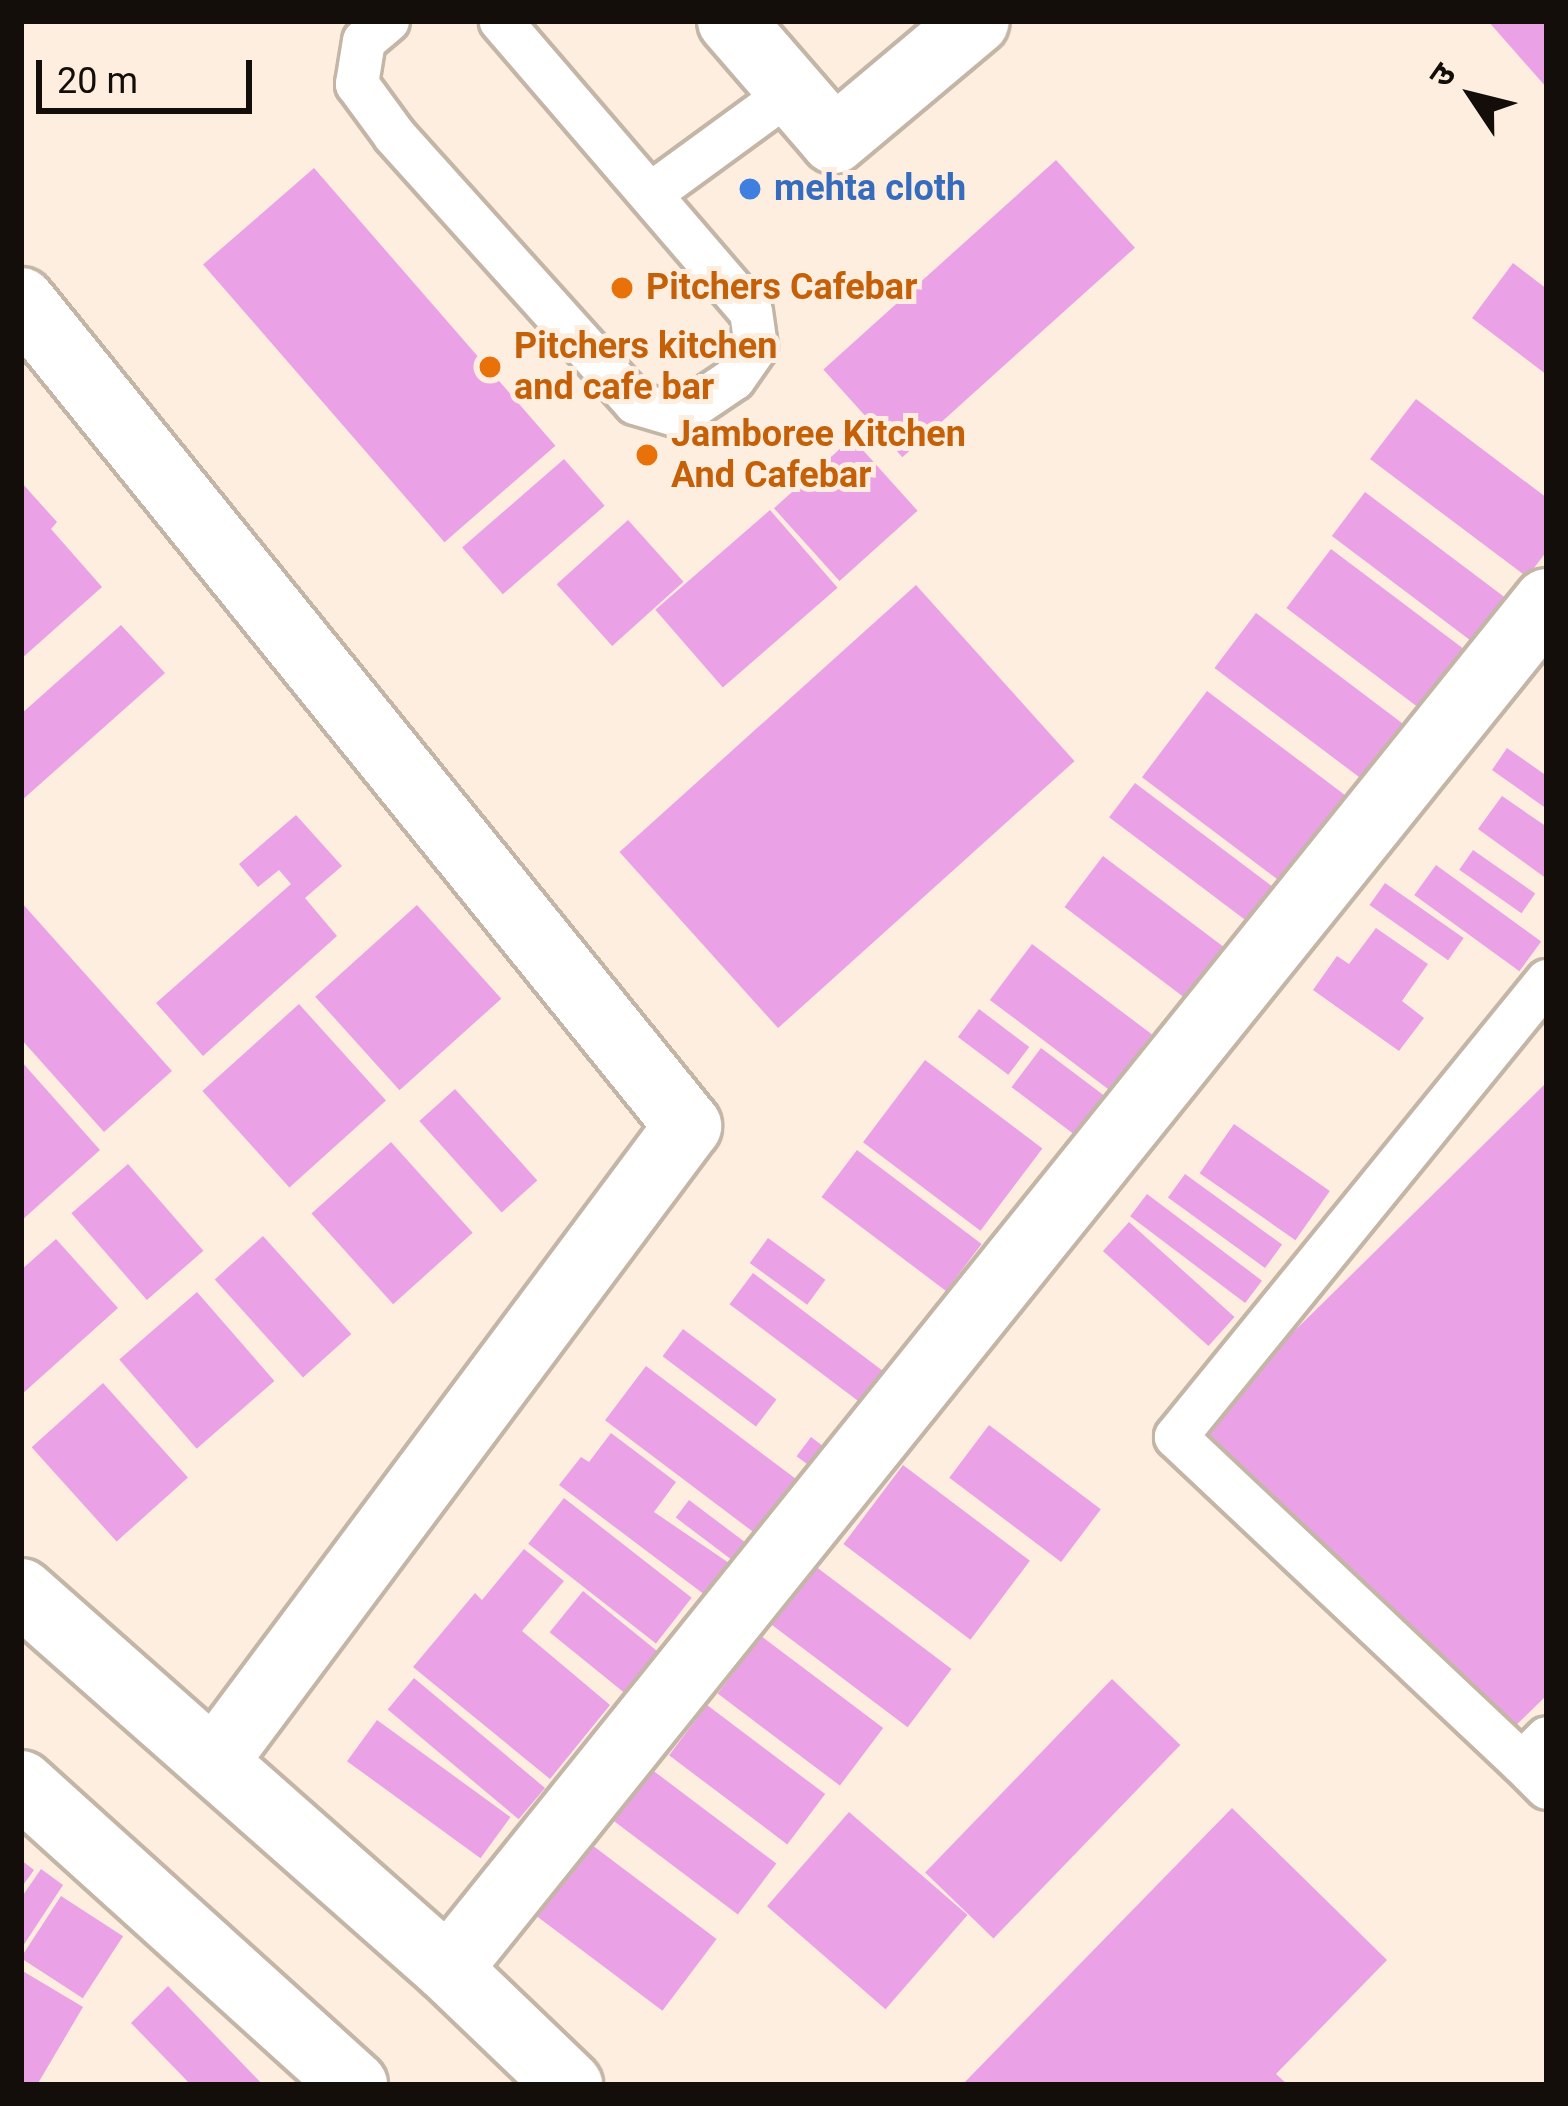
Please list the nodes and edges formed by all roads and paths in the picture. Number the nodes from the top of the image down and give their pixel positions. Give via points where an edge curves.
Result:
1 (388, 21) edge
2 (500, 21) edge
3 (731, 21) edge
4 (976, 21) edge
5 (792, 91) junction
6 (652, 193) junction
7 (21, 302) edge
8 (1547, 602) edge
9 (1547, 981) edge
10 (21, 1592) edge
11 (214, 1762) junction
12 (1539, 1763) edge
13 (21, 1784) edge
14 (448, 1969) junction
15 (354, 2085) edge
16 (569, 2085) edge

1 - 6 lane via 364,41 357,84 395,136 635,403 679,416 734,379 756,347 751,312
2 - 6 lane
3 - 5 street
4 - 5 street via 834,140
5 - 6 lane
7 - 11 street via 688,1126
8 - 14 street
9 - 12 lane via 1176,1436
10 - 11 street
11 - 14 street
13 - 15 street
14 - 16 street

